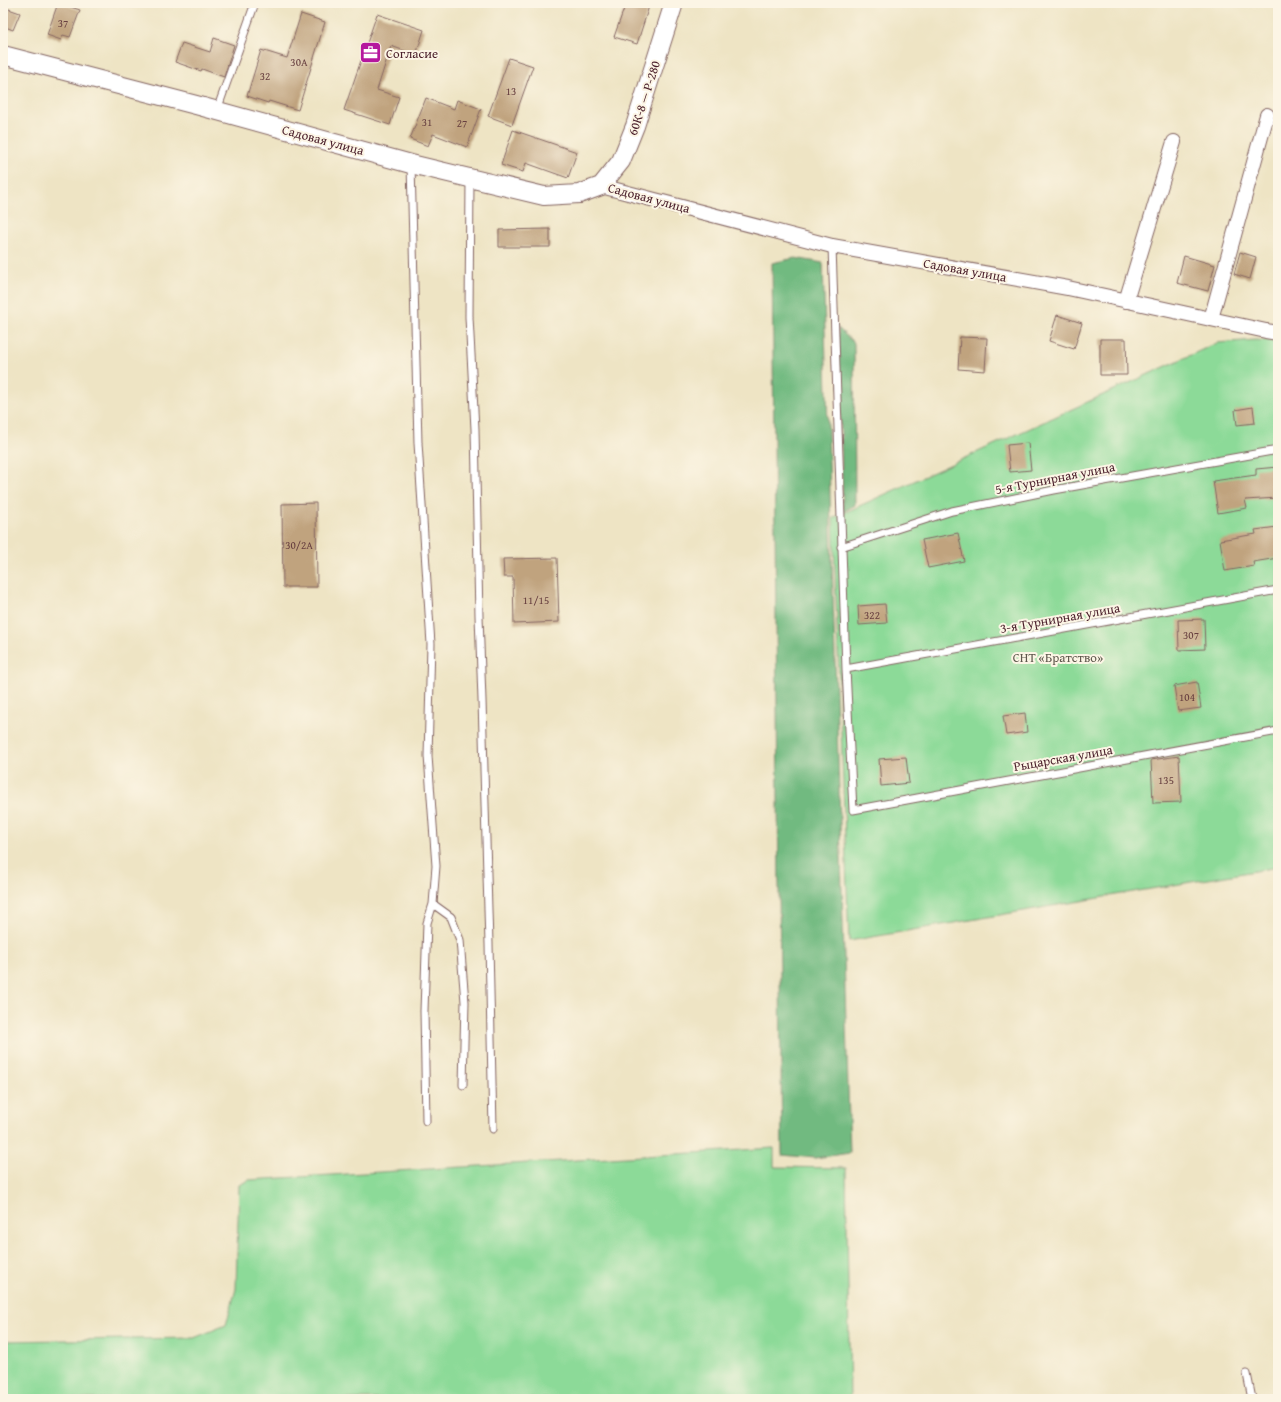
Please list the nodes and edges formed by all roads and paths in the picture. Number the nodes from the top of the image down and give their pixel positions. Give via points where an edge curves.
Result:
1 (255, 3) edge
2 (674, 3) edge
3 (3, 55) edge
4 (217, 111) junction
5 (1267, 115) dead end
6 (1174, 142) dead end
7 (412, 164) junction
8 (470, 178) junction
9 (601, 186) junction
10 (832, 246) junction
11 (1126, 301) junction
12 (1211, 319) junction
13 (1278, 333) edge
14 (1278, 450) edge
15 (842, 547) junction
16 (1278, 590) edge
17 (846, 669) junction
18 (1278, 731) edge
19 (433, 904) junction
20 (463, 1085) dead end
21 (426, 1121) dead end
22 (493, 1129) dead end
23 (1247, 1374) dead end
24 (1252, 1399) edge

1 - 4 lane
2 - 9 street, 60К-8 — Р-280 via 635,126 621,161
3 - 4 street, Садовая улица
4 - 7 street, Садовая улица
5 - 12 street
6 - 11 street
7 - 8 street, Садовая улица
7 - 19 lane via 418,443 431,644 428,756 436,866
8 - 9 street, Садовая улица via 544,196 579,194
8 - 22 lane via 469,317 475,429
9 - 10 street, Садовая улица
10 - 11 street, Садовая улица via 1068,288
10 - 15 lane
11 - 12 street, Садовая улица
12 - 13 street, Садовая улица
14 - 15 lane, 5-я Турнирная улица via 952,511
15 - 17 lane
16 - 17 lane, 3-я Турнирная улица
17 - 18 lane, Рыцарская улица via 853,810
19 - 20 lane via 451,917 460,940 465,1002
19 - 21 lane via 427,923 424,1010
23 - 24 lane

